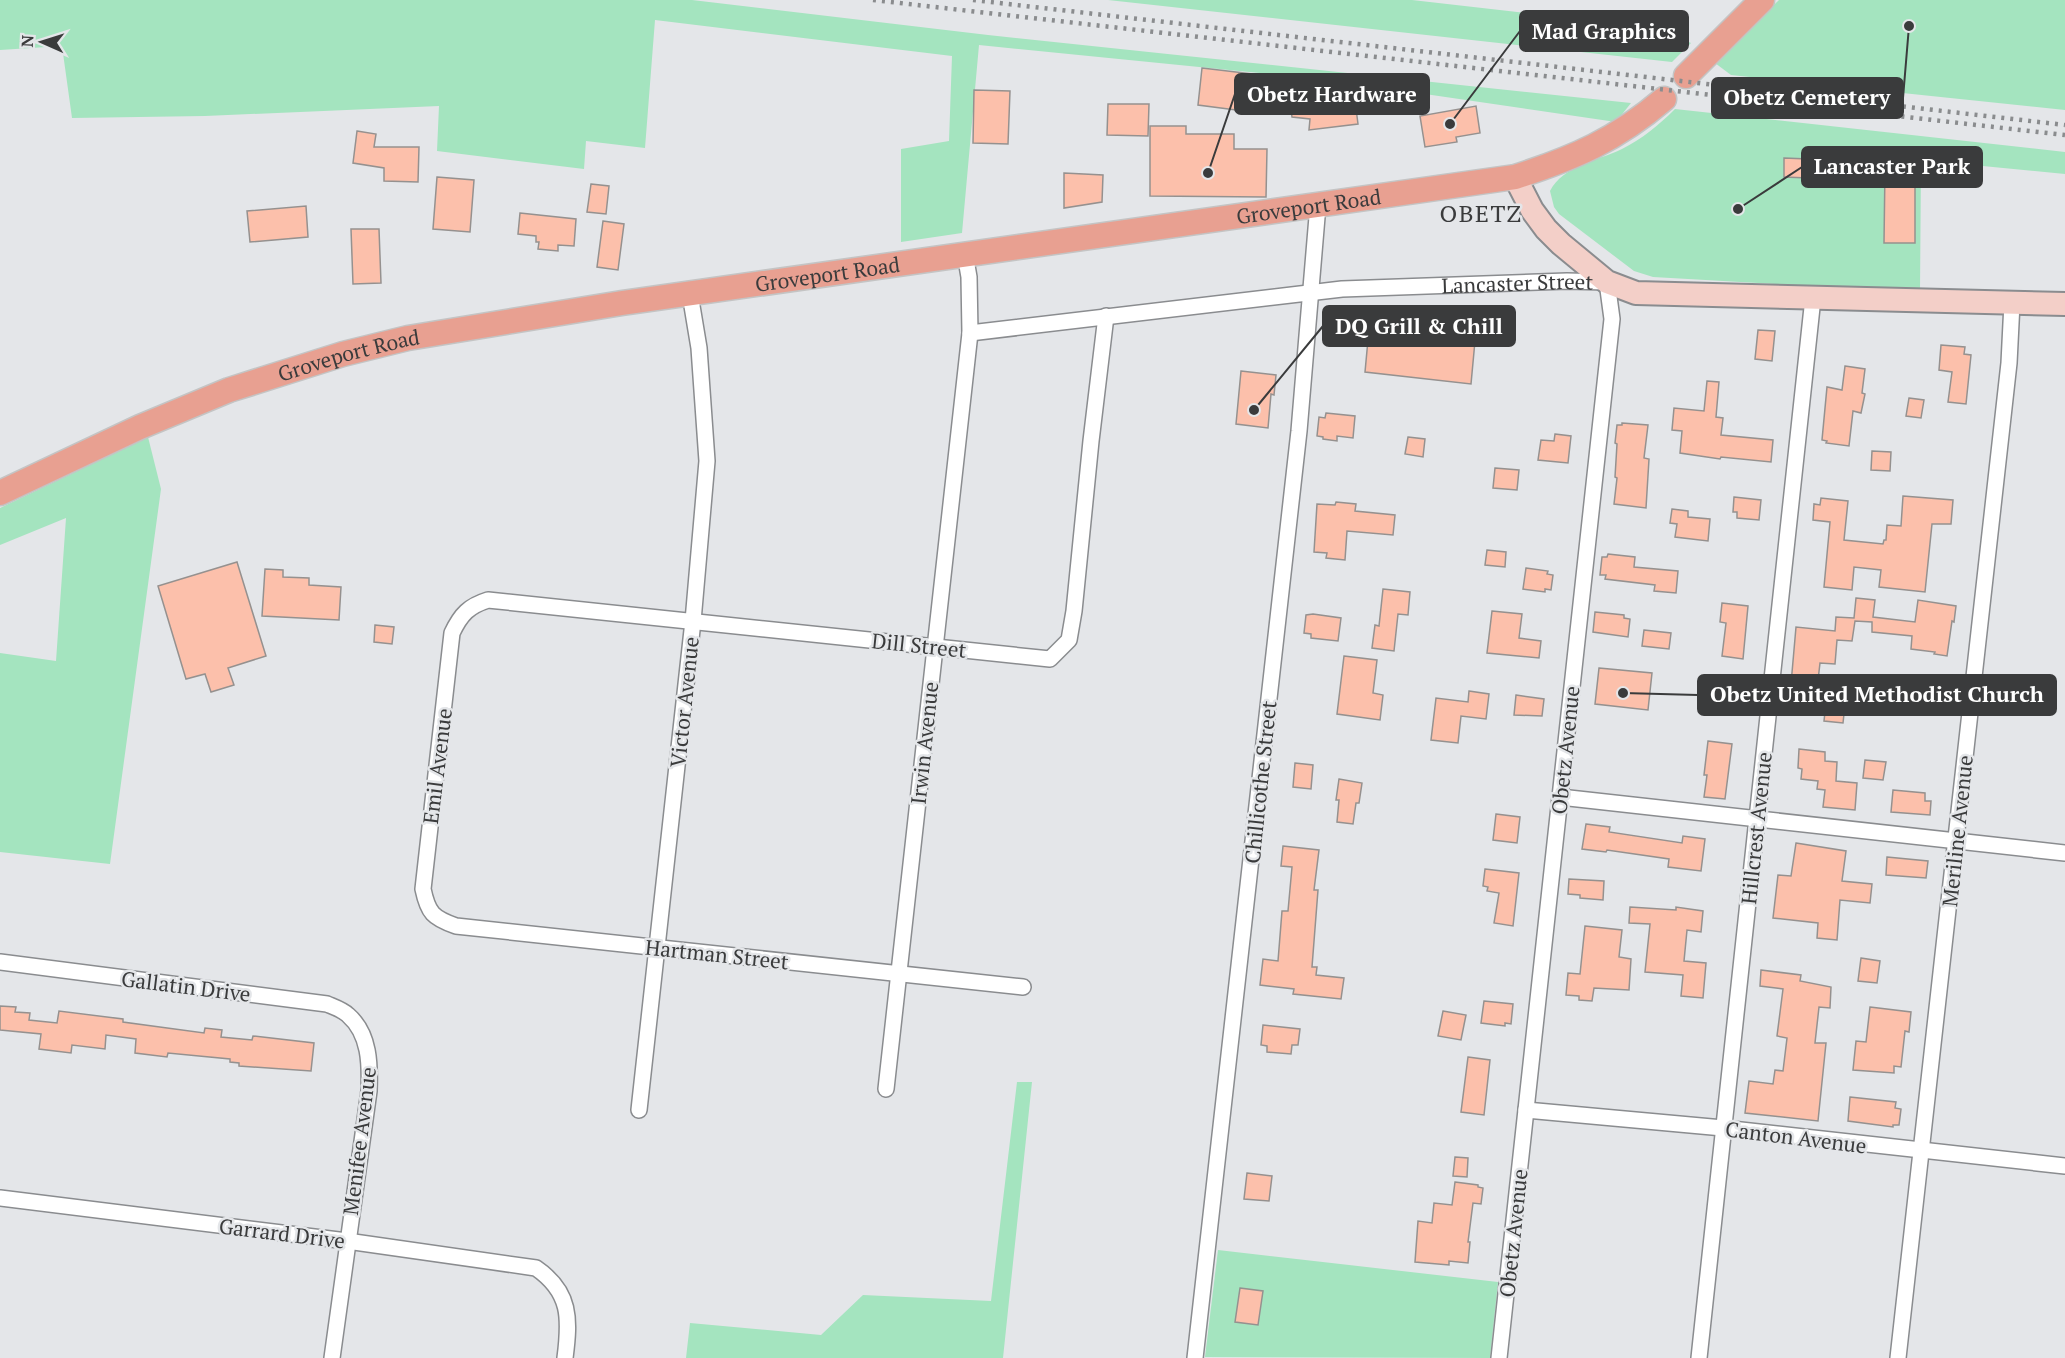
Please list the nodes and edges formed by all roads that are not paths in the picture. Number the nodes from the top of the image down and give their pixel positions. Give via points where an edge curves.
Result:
1 (1762, 0) edge
2 (1686, 76) dead end
3 (1664, 99) dead end
4 (1515, 177) junction
5 (1318, 205) junction
6 (965, 254) junction
7 (1606, 282) junction
8 (1311, 291) junction
9 (690, 294) junction
10 (1813, 298) junction
11 (2012, 303) junction
12 (2065, 304) edge
13 (1106, 316) junction
14 (970, 333) junction
15 (0, 493) edge
16 (693, 621) junction
17 (452, 633) joint
18 (936, 647) junction
19 (1560, 797) junction
20 (1757, 820) junction
21 (1955, 841) junction
22 (2065, 853) edge
23 (425, 899) joint
24 (657, 947) junction
25 (0, 962) edge
26 (899, 974) junction
27 (1023, 987) dead end
28 (361, 1031) joint
29 (886, 1089) dead end
30 (639, 1110) dead end
31 (1526, 1110) junction
32 (1722, 1128) junction
33 (1921, 1151) junction
34 (2065, 1166) edge
35 (0, 1198) edge
36 (347, 1240) junction
37 (332, 1358) edge
38 (565, 1358) edge
39 (1195, 1358) edge
40 (1499, 1358) edge
41 (1699, 1358) edge
42 (1898, 1358) edge

1 - 2 main road
3 - 4 main road, Groveport Road via 1605,142
4 - 5 main road, Groveport Road
4 - 7 street via 1546,229
5 - 6 main road, Groveport Road
5 - 8 street, Chillicothe Street
6 - 9 main road, Groveport Road
6 - 14 street, Irwin Avenue
7 - 8 street, Lancaster Street
7 - 10 street, Lancaster Street via 1636,293
7 - 19 street, Obetz Avenue via 1612,319
8 - 13 street, Lancaster Street
8 - 39 street, Chillicothe Street via 1298,440
9 - 15 main road, Groveport Road via 420,336 320,360 183,408
9 - 16 street, Victor Avenue via 699,348 707,462
10 - 11 street, Lancaster Street
10 - 20 street, Hillcrest Avenue
11 - 12 street, Lancaster Street
11 - 21 street, Meriline Avenue via 2008,375
13 - 14 street, Lancaster Street
13 - 18 street, Dill Street via 1069,640 1050,659
14 - 18 street, Irwin Avenue
16 - 17 street, Dill Street via 488,600 472,605 459,617
16 - 18 street, Dill Street
16 - 24 street, Victor Avenue
17 - 23 street, Emil Avenue
18 - 26 street, Irwin Avenue
19 - 20 street
19 - 31 street, Obetz Avenue
20 - 21 street
20 - 32 street, Hillcrest Avenue
21 - 22 street
21 - 33 street, Meriline Avenue
23 - 24 street, Hartman Street via 439,920 456,926
24 - 26 street, Hartman Street
24 - 30 street, Victor Avenue
25 - 28 street, Gallatin Drive via 327,1004 348,1014
26 - 27 street, Hartman Street
26 - 29 street, Irwin Avenue
28 - 36 street, Menifee Avenue via 370,1058 369,1091
31 - 32 street, Canton Avenue
31 - 40 street, Obetz Avenue
32 - 33 street, Canton Avenue
32 - 41 street, Hillcrest Avenue
33 - 34 street, Canton Avenue
33 - 42 street, Meriline Avenue
35 - 36 street, Garrard Drive
36 - 37 street, Menifee Avenue
36 - 38 street, Garrard Drive via 536,1268 556,1287 566,1305 569,1326

